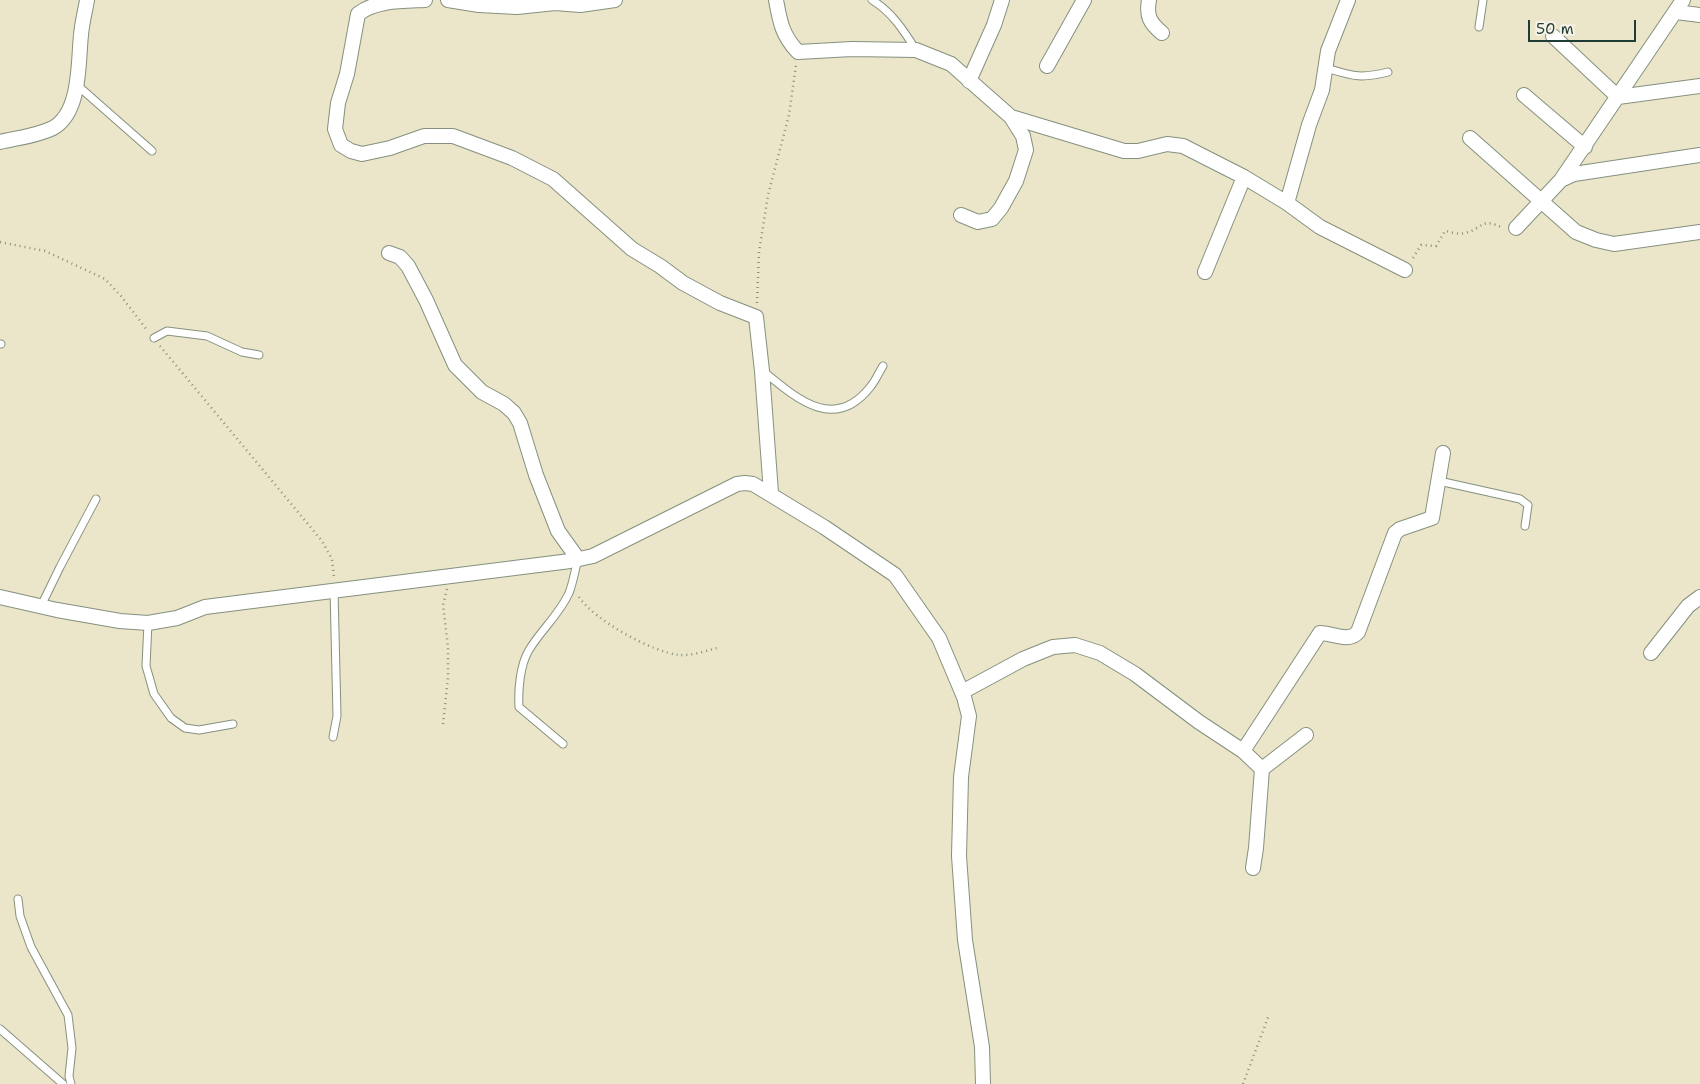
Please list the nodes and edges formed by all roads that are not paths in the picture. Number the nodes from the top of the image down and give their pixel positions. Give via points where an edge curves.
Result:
1 (87, 0) edge
2 (425, 0) edge
3 (448, 0) edge
4 (615, 0) edge
5 (776, 0) edge
6 (872, 0) edge
7 (1002, 0) edge
8 (1084, 0) edge
9 (1149, 0) edge
10 (1348, 0) edge
11 (1483, 0) edge
12 (1683, 0) edge
13 (1676, 12) junction
14 (1700, 15) edge
15 (1479, 27) dead end
16 (1162, 33) dead end
17 (1553, 36) dead end
18 (916, 50) junction
19 (1047, 66) dead end
20 (1326, 68) junction
21 (1388, 72) dead end
22 (970, 81) junction
23 (77, 85) junction
24 (1700, 86) edge
25 (1524, 95) dead end
26 (1618, 97) junction
27 (1011, 117) junction
28 (1470, 138) dead end
29 (0, 142) edge
30 (1584, 147) junction
31 (152, 152) dead end
32 (1700, 155) edge
33 (1244, 177) junction
34 (1561, 180) junction
35 (1542, 201) junction
36 (1287, 203) junction
37 (961, 215) dead end
38 (1516, 228) road end
39 (1700, 232) edge
40 (389, 253) dead end
41 (1405, 270) road end
42 (1205, 272) dead end
43 (154, 338) road end
44 (259, 355) dead end
45 (883, 366) dead end
46 (762, 371) junction
47 (1443, 453) dead end
48 (1439, 481) junction
49 (770, 494) junction
50 (96, 499) dead end
51 (1526, 526) dead end
52 (578, 560) junction
53 (334, 590) junction
54 (0, 597) edge
55 (1700, 597) edge
56 (41, 606) junction
57 (148, 622) junction
58 (1651, 653) dead end
59 (962, 692) junction
60 (233, 724) dead end
61 (1306, 735) dead end
62 (333, 737) dead end
63 (564, 744) dead end
64 (1243, 751) junction
65 (1262, 769) junction
66 (1253, 868) dead end
67 (18, 899) dead end
68 (0, 1029) edge
69 (63, 1084) edge
70 (71, 1084) edge
71 (983, 1084) edge

1 - 23 street
2 - 46 street via 367,7 358,14 338,103 335,129 341,145 362,154 424,136 453,136 512,158 553,179 632,249 720,303 756,317
3 - 4 street via 517,7
5 - 18 street via 787,41 798,52
6 - 18 lane via 903,29
7 - 22 street
8 - 19 street
9 - 16 street via 1150,23
10 - 20 street via 1328,51
11 - 15 lane
12 - 13 street
13 - 14 street
13 - 26 street
17 - 26 street
18 - 22 street via 951,64
20 - 21 lane via 1354,77
20 - 36 street
22 - 27 street
23 - 29 street via 65,117 53,127 41,133
23 - 31 lane
24 - 26 street
25 - 30 street
26 - 30 street
27 - 33 street via 1124,151 1167,144 1183,146
27 - 37 street via 1023,136 1026,150 1016,181 992,219 978,222
28 - 35 street
30 - 34 street
32 - 34 street via 1574,174
33 - 36 street
33 - 42 street
34 - 35 street
35 - 38 street
35 - 39 street via 1576,232 1614,244
36 - 41 street via 1320,228
40 - 52 street via 400,257 408,266 455,365 482,392 514,412 558,531
43 - 44 lane via 166,331 207,336 242,352
45 - 46 lane via 860,398 841,409 828,410 810,405
46 - 49 street
47 - 48 street
48 - 51 lane via 1520,499 1528,505
48 - 64 street via 1432,518 1395,533 1358,632 1348,638 1320,633
49 - 52 street via 753,484 737,484 593,556
49 - 59 street via 895,575 939,638
50 - 56 lane
52 - 53 street
52 - 63 lane via 569,593 528,652 518,697 519,707
53 - 57 street via 205,607 177,618
53 - 62 lane via 337,716
54 - 56 street
55 - 58 street via 1688,606
56 - 57 street via 120,621
57 - 60 lane via 146,666 154,694 171,718 184,728 198,730
59 - 64 street via 1023,659 1053,647 1074,645 1100,653 1135,674
59 - 71 street via 968,716 961,777 959,856 965,940 982,1047
61 - 65 street
64 - 65 street
65 - 66 street
67 - 70 lane via 20,916 31,947 68,1015 72,1048
68 - 69 lane

